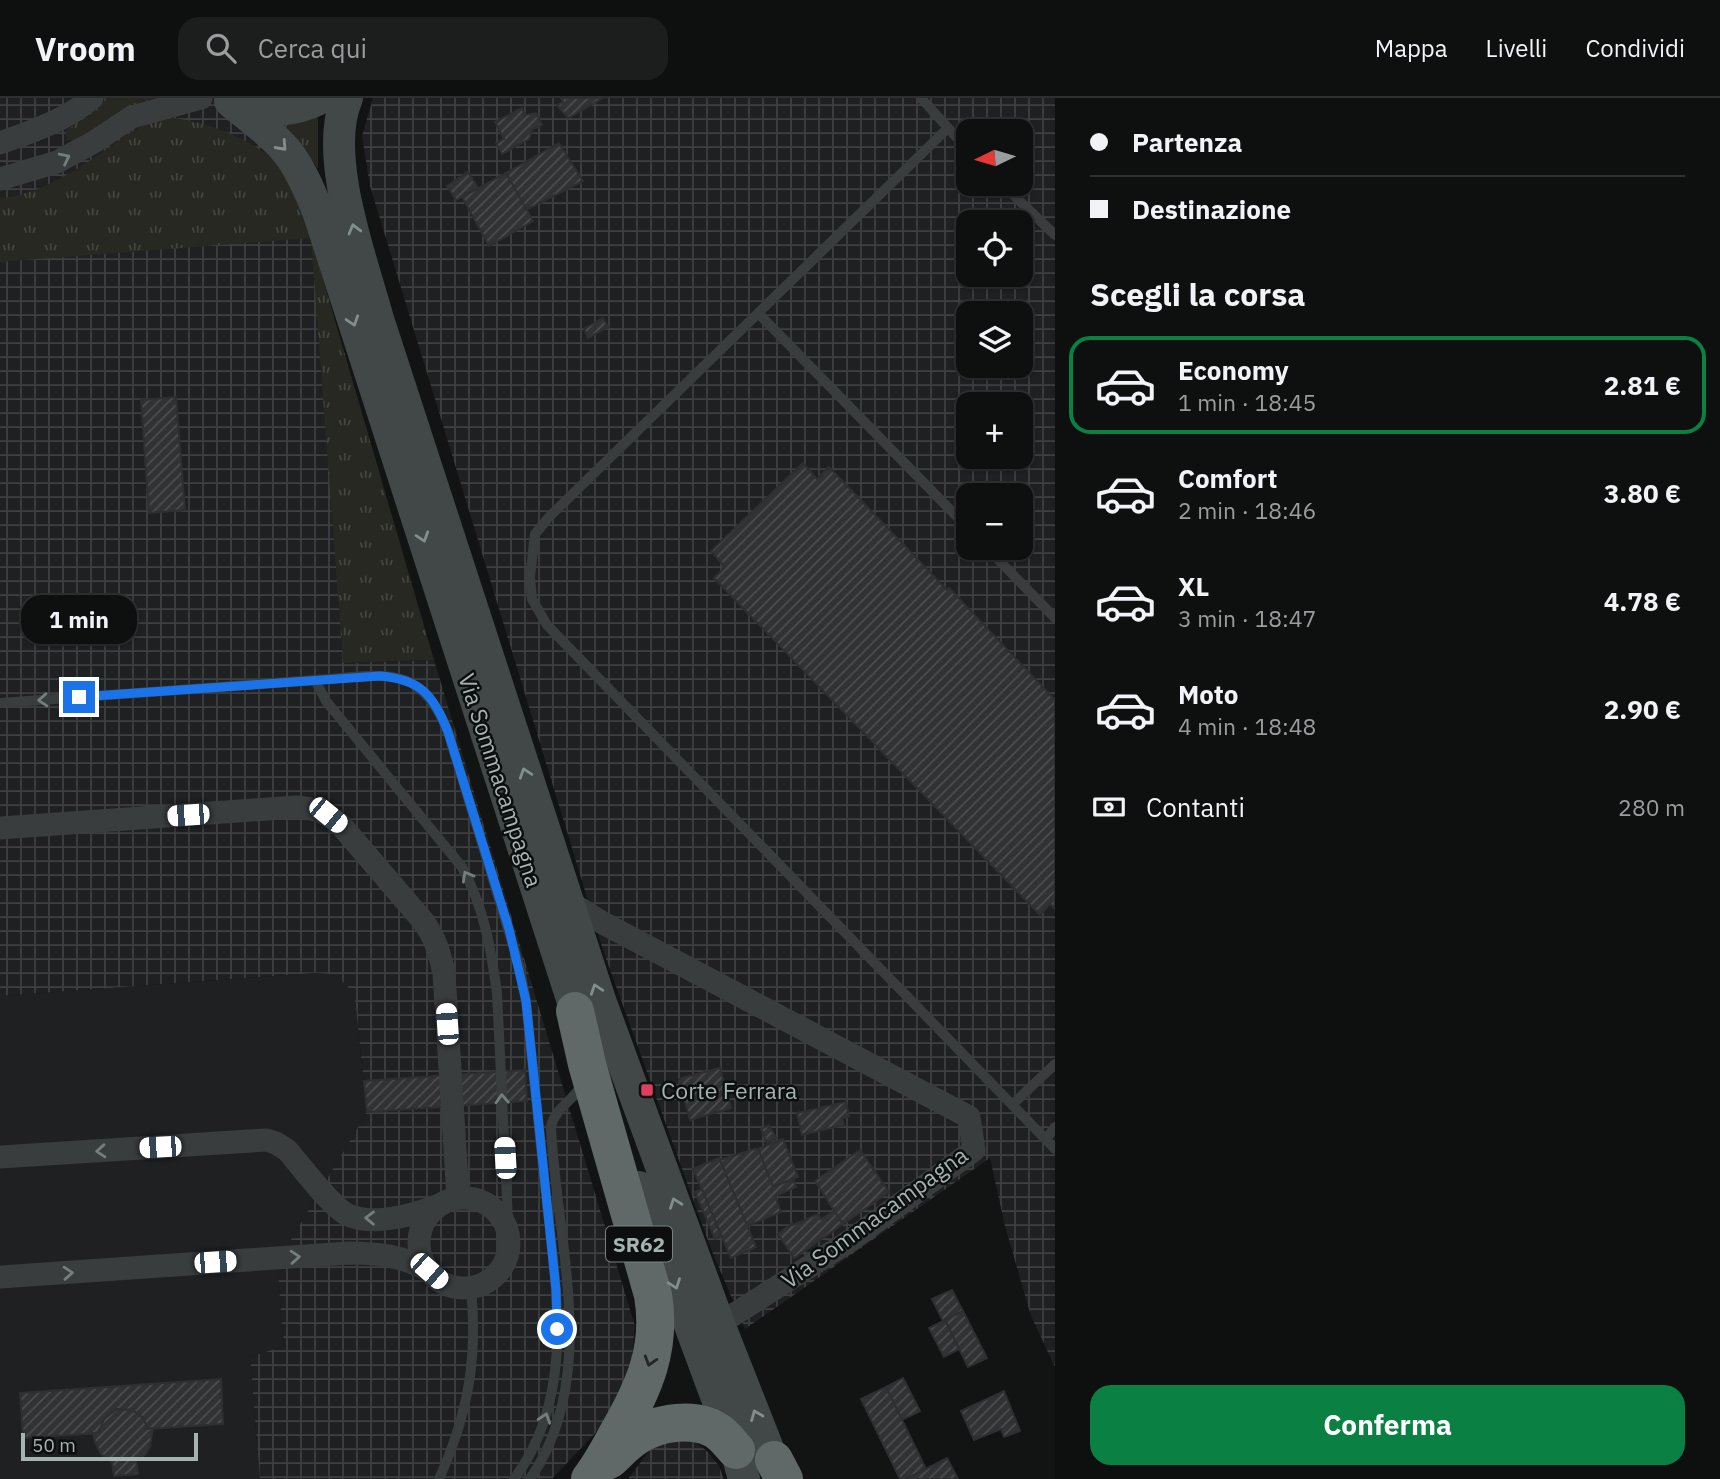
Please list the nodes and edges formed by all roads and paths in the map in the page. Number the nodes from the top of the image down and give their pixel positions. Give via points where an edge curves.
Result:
1 (92, 98) edge
2 (321, 98) edge
3 (347, 98) edge
4 (921, 98) edge
5 (218, 99) edge
6 (947, 130) junction
7 (956, 139) edge
8 (0, 143) edge
9 (0, 179) edge
10 (1014, 196) edge
11 (1055, 235) edge
12 (759, 314) junction
13 (956, 516) edge
14 (999, 560) edge
15 (1055, 618) edge
16 (315, 680) junction
17 (0, 703) edge
18 (0, 828) edge
19 (566, 900) junction
20 (575, 1011) junction
21 (587, 1064) junction
22 (1055, 1065) edge
23 (1013, 1104) junction
24 (1055, 1127) edge
25 (1046, 1139) junction
26 (1055, 1149) edge
27 (0, 1157) edge
28 (447, 1202) junction
29 (509, 1241) junction
30 (429, 1271) junction
31 (0, 1277) edge
32 (471, 1287) junction
33 (719, 1324) junction
34 (764, 1469) edge
35 (594, 1475) edge
36 (439, 1479) edge
37 (514, 1479) edge
38 (530, 1479) edge

1 - 8 street via 44,127
2 - 5 street via 276,111
19 -> 3 street, Via Sommacampagna via 366,273 339,162 339,127
4 - 6 lane
9 -> 5 street via 57,163 145,111
5 -> 20 street, Via Sommacampagna via 274,137 291,156 318,211
6 - 7 lane
6 - 12 lane
10 - 11 lane
12 - 13 lane
12 - 23 lane via 535,534 532,598 547,625
14 - 15 lane
16 -> 17 lane
29 -> 16 lane via 497,993 475,891 463,867 326,701
37 -> 16 lane via 548,1409 557,1346 552,1249 519,965 448,732 434,701 417,685 393,677
18 - 28 street via 296,807 313,807 334,819 423,921 440,955
33 -> 19 street, Via Sommacampagna
19 - 33 street, Via Sommacampagna via 969,1117 974,1150 851,1240
20 - 21 highway, SR62
20 -> 34 street, Via Sommacampagna
21 -> 35 highway, SR62 via 657,1315 653,1356 642,1386
21 - 38 lane via 582,1086 556,1113 551,1127 569,1352 558,1420
22 - 23 lane
23 - 25 lane
24 - 25 lane
25 - 26 lane
28 -> 27 street via 412,1216 371,1219 346,1213 287,1150 266,1140
28 - 29 street via 473,1198 487,1203 502,1220
28 - 30 street via 421,1227 421,1258
29 - 32 street via 508,1254 494,1276
31 -> 30 street via 349,1253 388,1255
30 - 32 street via 440,1282
32 - 36 lane via 471,1380 456,1442
34 -> 33 street, Via Sommacampagna
34 - 35 highway, SR62 via 710,1428 672,1424 635,1438

